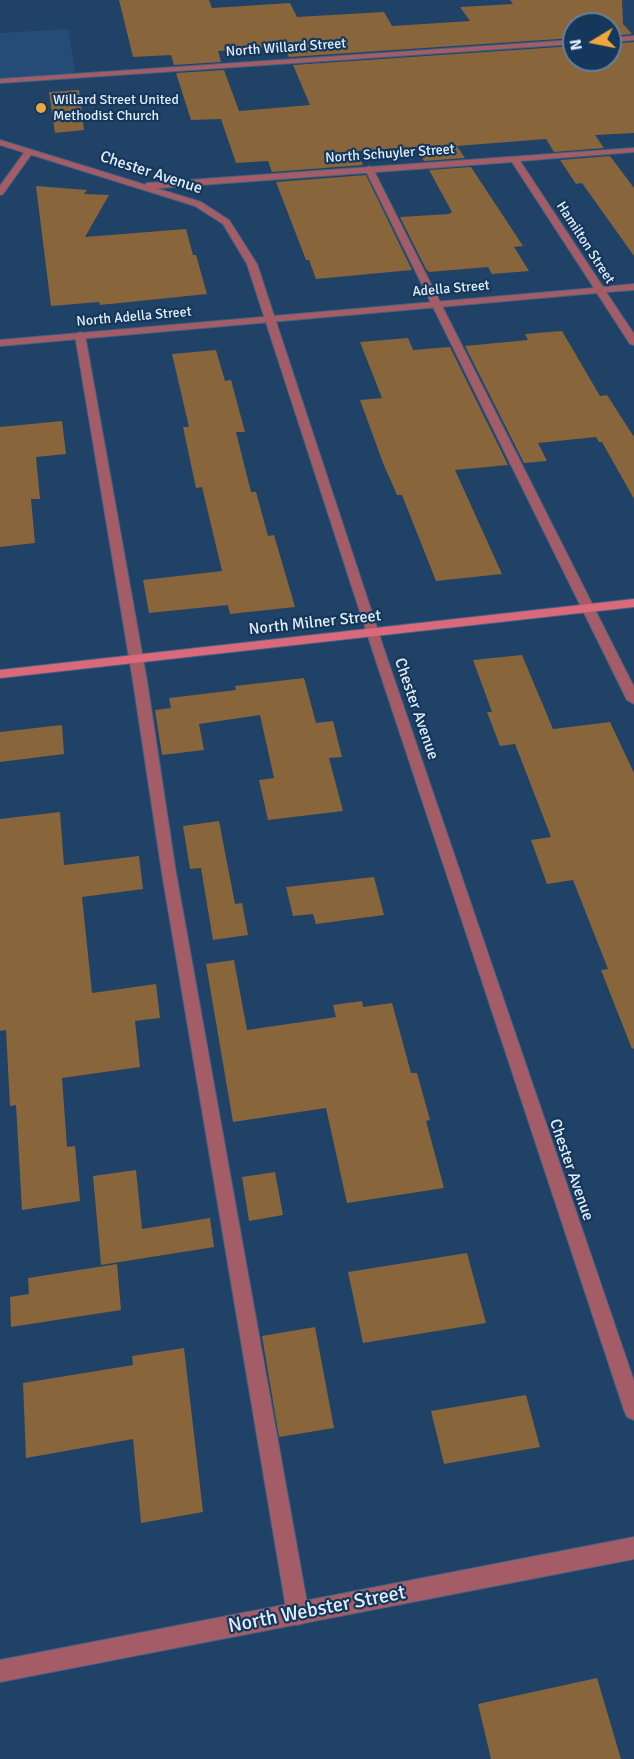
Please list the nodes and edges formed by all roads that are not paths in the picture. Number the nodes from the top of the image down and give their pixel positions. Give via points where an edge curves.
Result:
1 (562, 43) edge
2 (0, 81) edge
3 (0, 142) edge
4 (634, 150) edge
5 (29, 152) junction
6 (515, 159) junction
7 (369, 169) junction
8 (147, 186) junction
9 (0, 192) edge
10 (634, 287) edge
11 (600, 290) junction
12 (436, 303) junction
13 (270, 317) junction
14 (80, 335) junction
15 (634, 342) edge
16 (0, 343) edge
17 (634, 603) edge
18 (589, 608) junction
19 (373, 634) junction
20 (136, 659) junction
21 (0, 674) edge
22 (634, 700) edge
23 (634, 1410) edge
24 (634, 1548) edge
25 (298, 1614) junction
26 (0, 1671) edge

1 - 2 street, North Willard Street
3 - 5 street, Chester Avenue
4 - 6 street, North Schuyler Street
5 - 8 street, Chester Avenue
5 - 9 street
6 - 7 street, North Schuyler Street
6 - 11 street, Hamilton Street
7 - 8 street, North Schuyler Street
7 - 12 street
8 - 13 street, Chester Avenue via 198,204 226,222 252,264
10 - 11 street, Adella Street
11 - 12 street, Adella Street
11 - 15 street, Hamilton Street
12 - 13 street, Adella Street
12 - 18 street
13 - 14 street, North Adella Street
13 - 19 street, Chester Avenue
14 - 16 street, North Adella Street
14 - 20 street
17 - 18 main road, North Milner Street
18 - 19 main road, North Milner Street
18 - 22 street
19 - 20 main road, North Milner Street
19 - 23 street, Chester Avenue
20 - 21 main road, North Milner Street
20 - 25 street via 168,873
24 - 25 street, North Webster Street
25 - 26 street, North Webster Street

